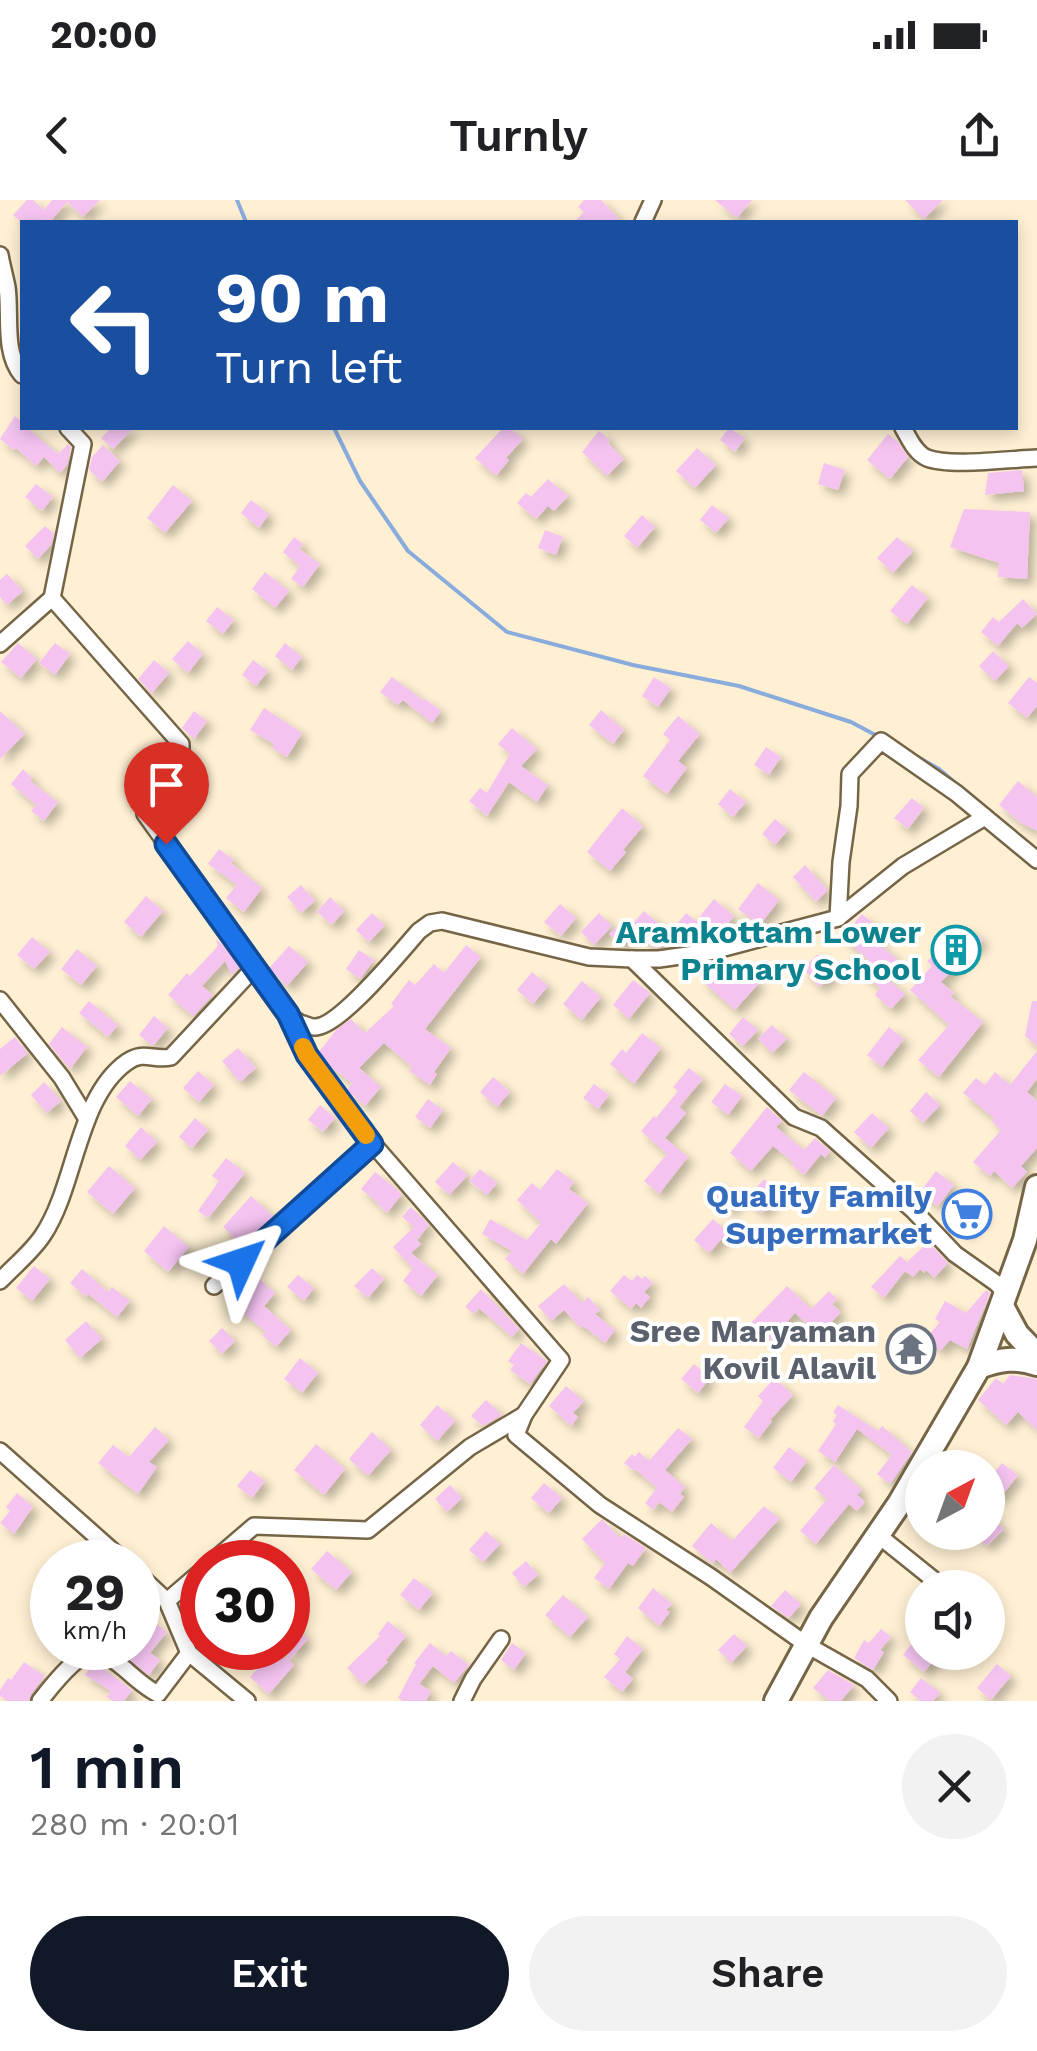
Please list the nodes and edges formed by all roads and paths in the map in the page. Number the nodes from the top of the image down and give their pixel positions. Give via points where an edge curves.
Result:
1 (0, 255) edge
2 (20, 372) edge
3 (70, 430) edge
4 (903, 430) edge
5 (1037, 458) edge
6 (52, 598) junction
7 (0, 644) edge
8 (985, 817) junction
9 (1037, 860) edge
10 (838, 918) junction
11 (632, 959) junction
12 (255, 967) junction
13 (0, 1000) edge
14 (288, 1014) junction
15 (87, 1119) junction
16 (372, 1144) junction
17 (1037, 1187) edge
18 (0, 1281) edge
19 (214, 1286) dead end
20 (1005, 1301) junction
21 (1037, 1355) edge
22 (1037, 1364) edge
23 (980, 1367) junction
24 (524, 1415) junction
25 (0, 1451) edge
26 (878, 1535) junction
27 (99, 1540) edge
28 (238, 1540) edge
29 (922, 1570) edge
30 (180, 1590) edge
31 (160, 1594) edge
32 (168, 1601) junction
33 (180, 1631) edge
34 (501, 1639) dead end
35 (806, 1644) junction
36 (180, 1665) edge
37 (210, 1670) edge
38 (40, 1701) edge
39 (248, 1701) edge
40 (462, 1701) edge
41 (776, 1701) edge
42 (890, 1701) edge

1 - 2 street
3 - 6 street via 82,444
4 - 5 street via 927,458
6 - 7 street
6 - 12 street via 181,744 181,769 144,814
8 - 9 street
8 - 10 street via 903,866
8 - 10 street via 881,741 850,774
10 - 11 street via 709,952
11 - 14 street via 589,957 442,921 419,931 362,996 325,1024 315,1028
11 - 20 street via 794,1117 821,1128 955,1254 996,1283
12 - 14 street
12 - 15 street via 171,1057 140,1055 126,1062
13 - 15 street
14 - 16 street via 307,1055
15 - 18 street via 42,1236
16 - 19 street
16 - 24 street via 562,1360
17 - 20 main road
20 - 21 main road via 1017,1334
20 - 23 main road
22 - 23 main road via 1012,1359
23 - 26 main road
24 - 28 street via 470,1447 368,1530 254,1526
24 - 35 street via 516,1435 560,1474
25 - 27 street
26 - 29 street
26 - 35 main road
30 - 32 street
31 - 32 street
32 - 33 street
34 - 40 street
35 - 41 main road
35 - 42 street via 868,1678
36 - 38 street via 158,1694 111,1660 89,1653
37 - 39 street

